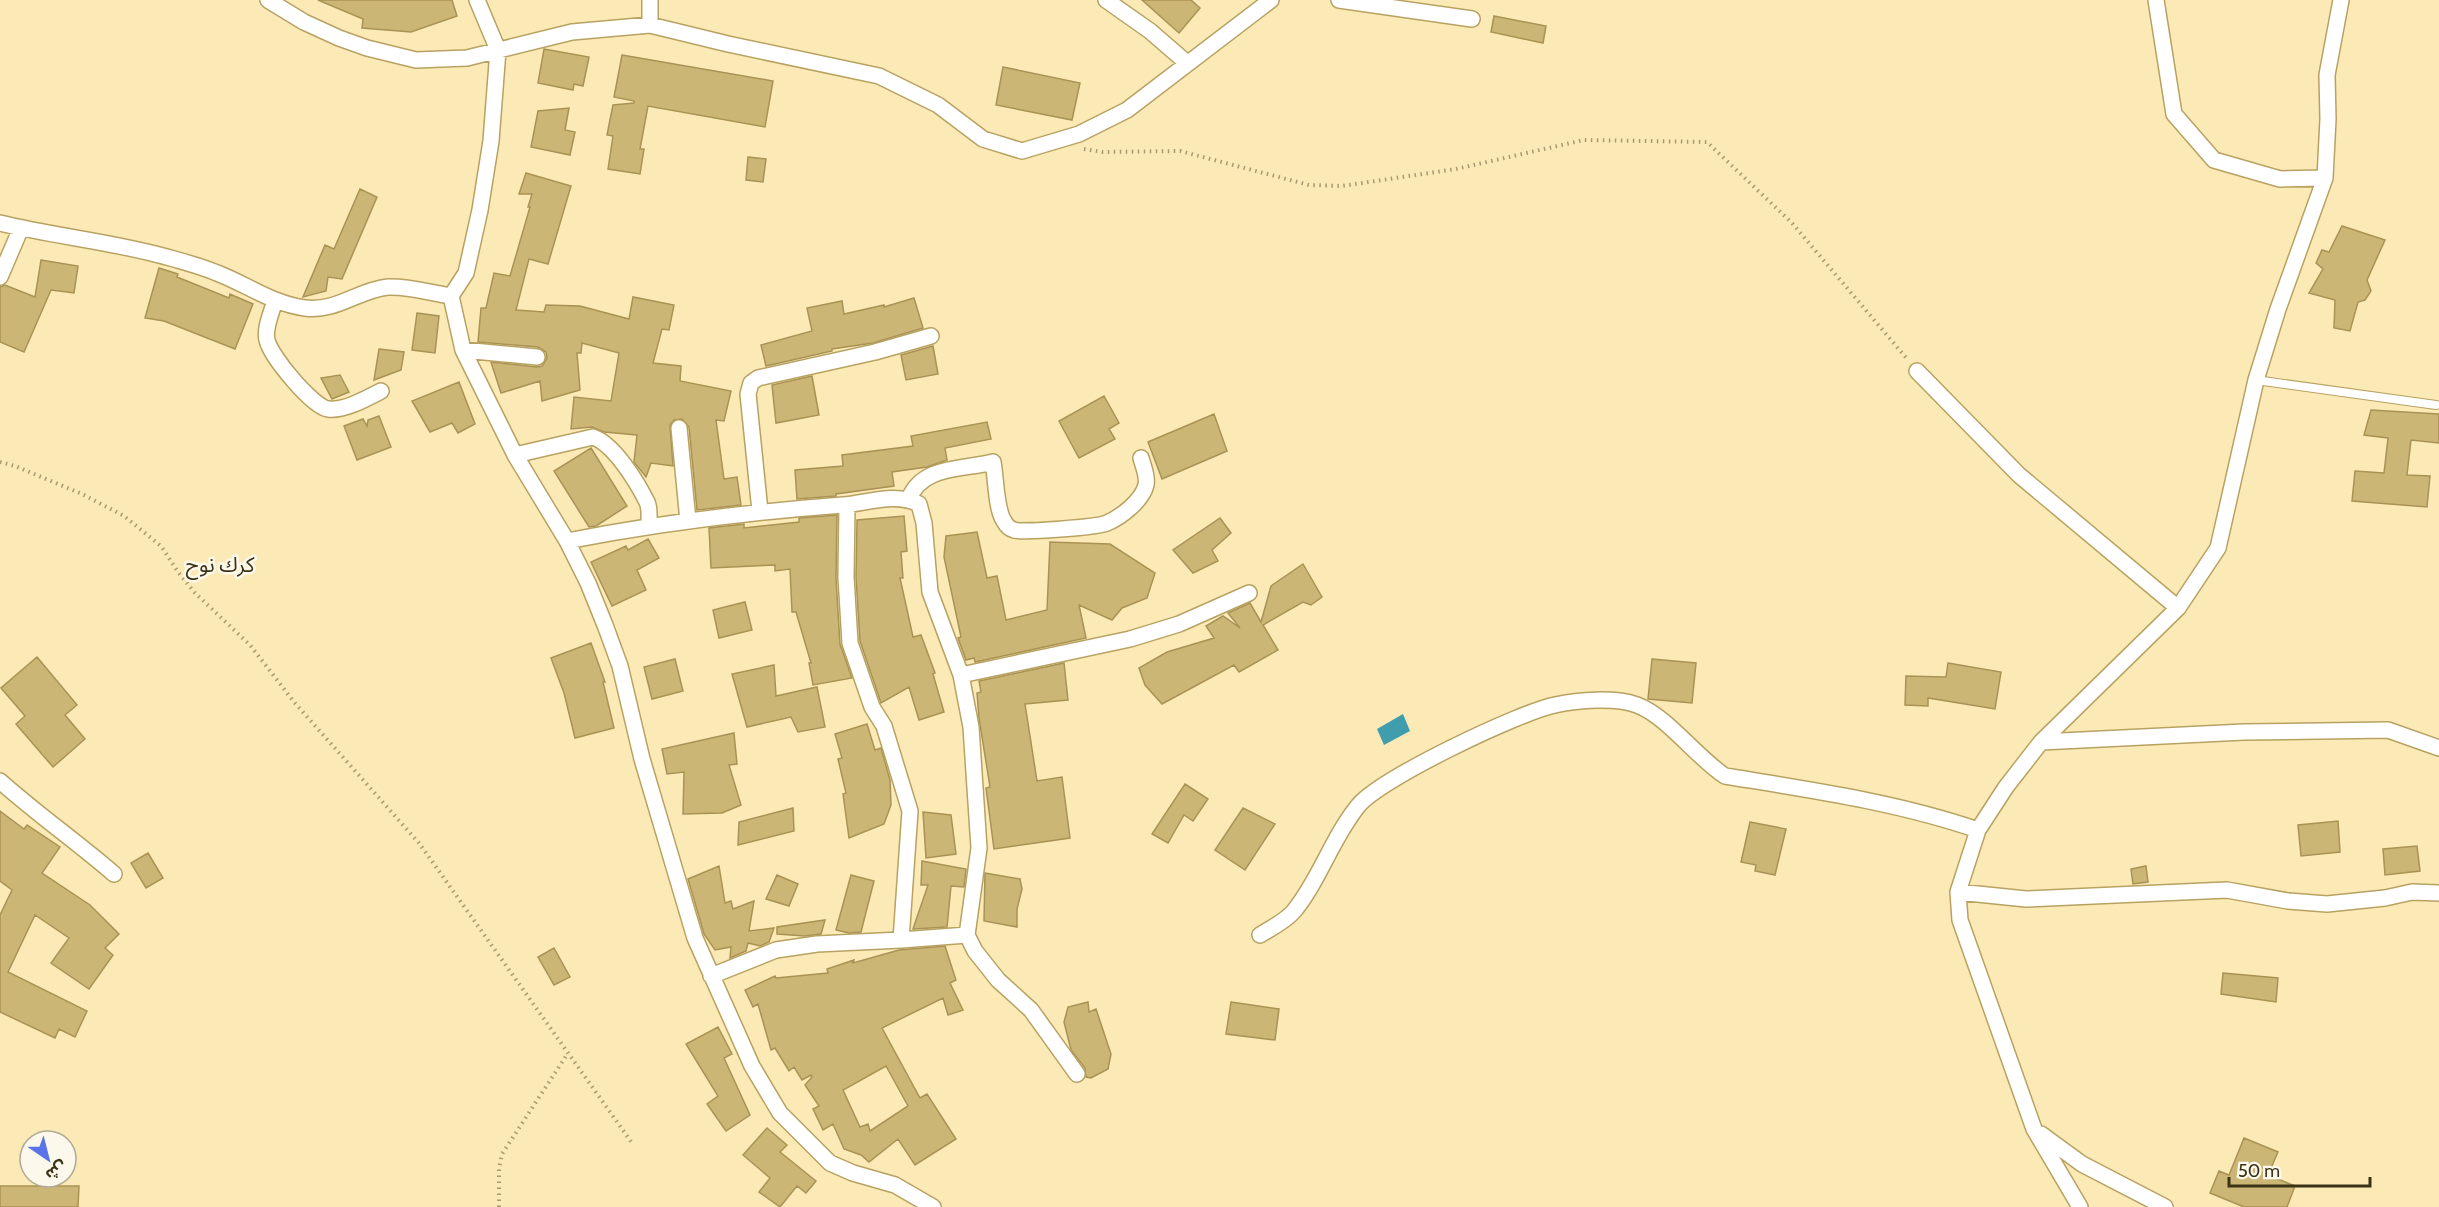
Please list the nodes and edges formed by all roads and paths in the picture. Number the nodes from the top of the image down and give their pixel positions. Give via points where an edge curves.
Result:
1 (268, 0) edge
2 (477, 0) edge
3 (650, 0) edge
4 (1106, 0) edge
5 (1271, 0) edge
6 (1339, 0) edge
7 (2156, 0) edge
8 (2341, 0) edge
9 (1473, 19) dead end
10 (650, 24) junction
11 (498, 50) junction
12 (1187, 63) junction
13 (1081, 149) dead end
14 (2325, 178) junction
15 (0, 223) edge
16 (21, 228) junction
17 (0, 277) edge
18 (451, 297) junction
19 (275, 300) junction
20 (931, 336) dead end
21 (463, 350) junction
22 (537, 357) dead end
23 (1917, 371) joint
24 (2256, 380) junction
25 (381, 391) dead end
26 (2436, 405) dead end
27 (679, 428) dead end
28 (515, 455) junction
29 (1141, 458) dead end
30 (0, 462) edge
31 (909, 499) junction
32 (847, 505) junction
33 (760, 511) junction
34 (688, 521) junction
35 (649, 525) junction
36 (567, 541) junction
37 (1249, 593) dead end
38 (2178, 608) junction
39 (961, 675) junction
40 (2041, 742) junction
41 (2439, 748) edge
42 (0, 781) edge
43 (1978, 830) junction
44 (114, 874) dead end
45 (1958, 892) junction
46 (2439, 893) edge
47 (967, 935) junction
48 (1260, 935) dead end
49 (901, 940) junction
50 (711, 976) junction
51 (568, 1053) junction
52 (1077, 1074) dead end
53 (2034, 1129) junction
54 (632, 1143) dead end
55 (499, 1207) edge
56 (933, 1207) edge
57 (2080, 1207) edge
58 (2165, 1207) edge

1 - 11 street via 339,38 399,57 451,60
2 - 11 street
3 - 10 street
4 - 12 street
5 - 12 street
6 - 9 street
7 - 14 street via 2174,114 2214,160 2280,179
8 - 14 street via 2327,75
10 - 11 street via 572,32
10 - 12 street via 879,76 938,105 983,139 1022,151 1079,134 1127,110
11 - 18 street via 491,141 480,210 466,273
13 - 23 path via 1180,151 1309,185 1342,186 1456,169 1584,140 1707,142 1792,223
14 - 24 street
15 - 16 street
16 - 17 street
16 - 19 street via 173,258
18 - 19 street via 387,287 326,308 308,309
18 - 21 street
19 - 25 street via 266,332 270,349 317,403 328,409 338,408
20 - 33 street via 758,378 751,383 748,394
21 - 22 street
21 - 28 street
23 - 38 street via 2019,475
24 - 26 lane
24 - 38 street via 2218,548
27 - 34 street
28 - 35 street via 593,437 604,441 648,504
28 - 36 street
29 - 31 street via 1145,488 1126,510 1100,526 1012,529 999,511 993,462 935,473 919,482
30 - 51 path via 15,465 124,516 161,546 183,579 250,645 294,702 419,843
31 - 32 street
31 - 39 street via 919,504 922,511 930,592
32 - 33 street
32 - 49 street via 850,643 872,707 884,726 910,811
33 - 34 street
34 - 35 street
35 - 36 street
36 - 50 street via 620,666 649,782 695,938
37 - 39 street via 1179,624 1130,639
38 - 40 street
39 - 47 street via 971,727 979,848
40 - 41 street via 2388,730
40 - 43 street
42 - 44 street
43 - 45 street
43 - 48 street via 1932,814 1862,798 1725,776 1638,705 1587,700 1565,703 1515,720 1382,786 1358,805 1292,913
45 - 46 street via 2026,899 2227,890 2327,904 2412,892
45 - 53 street via 1960,920
47 - 49 street
47 - 52 street via 998,980 1032,1010
49 - 50 street via 776,950
50 - 56 street via 752,1066 780,1113 830,1163 895,1185
51 - 54 path
51 - 55 path via 502,1154
53 - 57 street
53 - 58 street via 2082,1164

